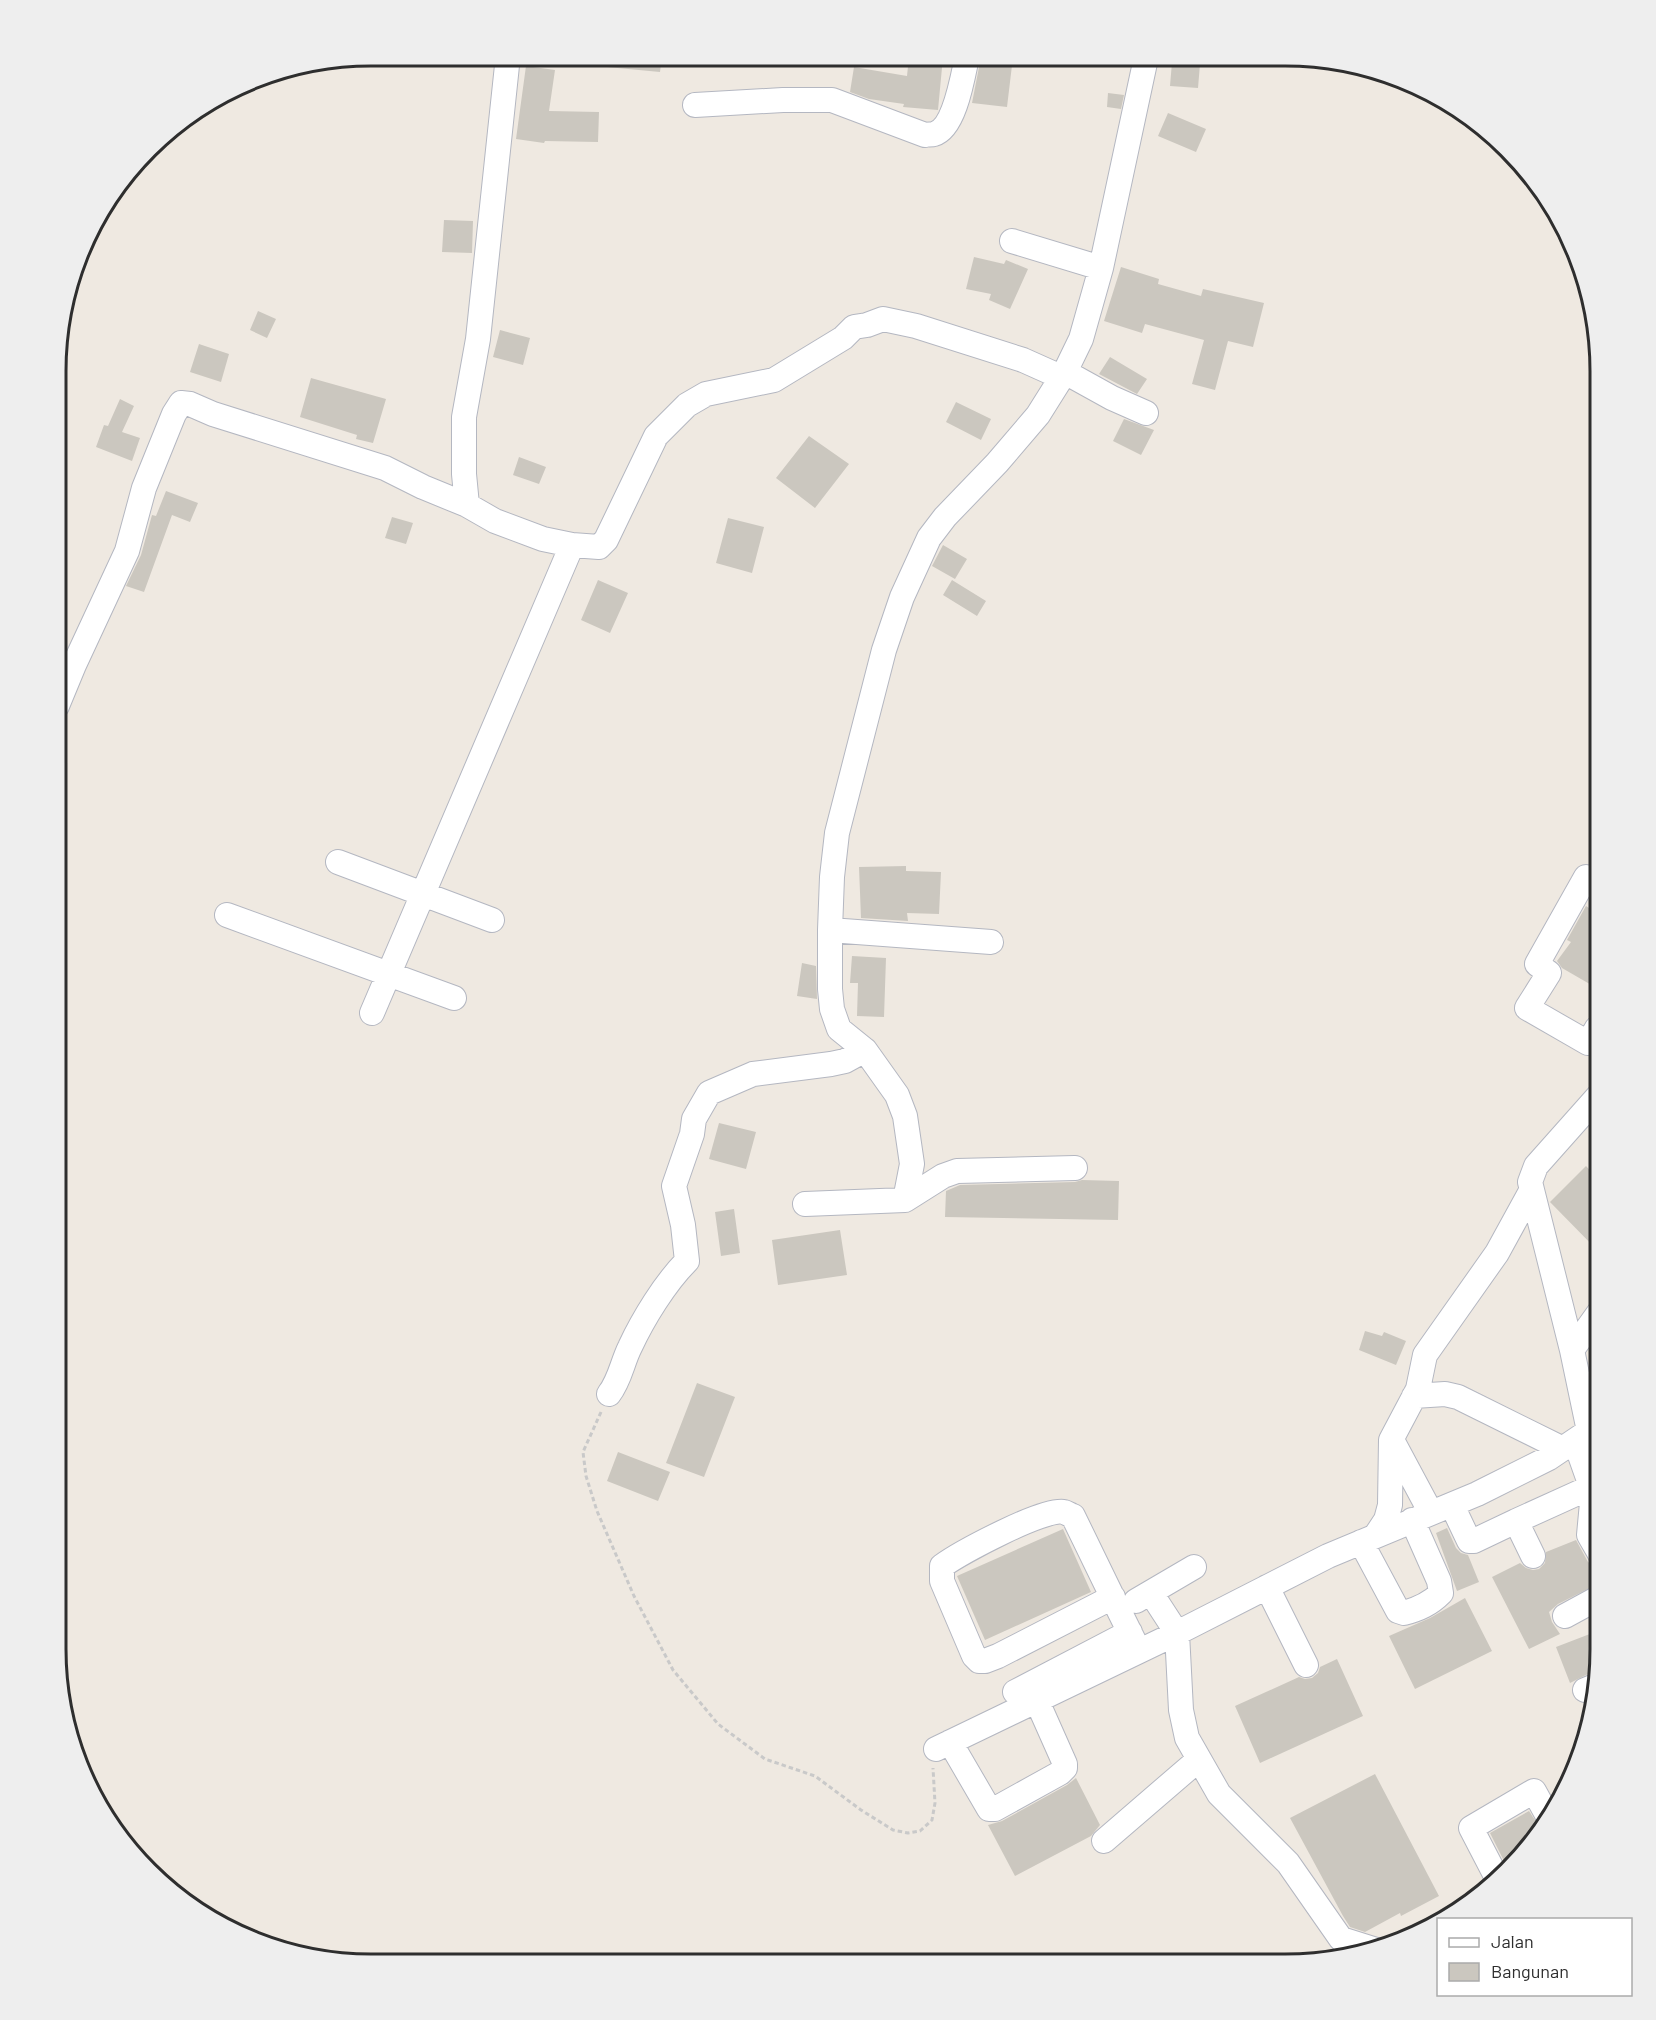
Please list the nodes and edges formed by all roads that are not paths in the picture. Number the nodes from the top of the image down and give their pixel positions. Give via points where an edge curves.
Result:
1 (507, 66) edge
2 (965, 66) edge
3 (1144, 66) edge
4 (695, 105) dead end
5 (1012, 241) dead end
6 (1101, 268) junction
7 (1063, 374) junction
8 (1146, 413) dead end
9 (466, 505) junction
10 (572, 545) junction
11 (66, 684) edge
12 (338, 862) dead end
13 (1590, 879) edge
14 (423, 894) junction
15 (227, 915) dead end
16 (492, 920) dead end
17 (830, 930) junction
18 (991, 942) dead end
19 (389, 974) junction
20 (454, 998) dead end
21 (372, 1013) dead end
22 (1590, 1040) edge
23 (865, 1050) junction
24 (1590, 1105) edge
25 (1075, 1168) dead end
26 (1531, 1191) junction
27 (905, 1200) junction
28 (805, 1204) dead end
29 (1590, 1325) edge
30 (1572, 1350) junction
31 (609, 1394) road end
32 (1414, 1396) junction
33 (1582, 1438) edge
34 (1392, 1440) junction
35 (1590, 1482) edge
36 (1590, 1487) edge
37 (1432, 1513) junction
38 (1516, 1521) junction
39 (1369, 1538) junction
40 (1533, 1556) dead end
41 (1194, 1567) dead end
42 (1267, 1587) junction
43 (1133, 1597) junction
44 (1590, 1603) edge
45 (1565, 1616) dead end
46 (1177, 1633) junction
47 (1135, 1642) junction
48 (998, 1656) junction
49 (1306, 1665) dead end
50 (1025, 1700) junction
51 (1198, 1760) junction
52 (1544, 1810) edge
53 (1104, 1840) dead end
54 (1494, 1871) edge
55 (1360, 1945) edge

1 - 9 street via 478,339 464,417
2 - 4 street via 959,96 942,130 935,134 925,135 832,100
3 - 6 street
5 - 6 street
6 - 7 street via 1081,339
7 - 8 street
7 - 10 street via 916,326 883,319 854,327 843,338 774,380 706,394 687,405 656,436 606,540 599,547
7 - 17 street via 1038,415 929,538 902,597 884,650 837,832
9 - 10 street via 495,521
9 - 11 street via 385,468 181,403 144,488 127,550
10 - 14 street
12 - 14 street
13 - 22 street via 1586,877 1537,964 1550,974 1527,1008 1588,1043
14 - 16 street
14 - 19 street
15 - 19 street
17 - 18 street
17 - 23 street via 832,1009 839,1029
19 - 20 street
19 - 21 street
23 - 27 street via 897,1095 905,1116 912,1164
23 - 31 street via 831,1064 753,1074 709,1092 694,1119 674,1186 687,1261 672,1275 649,1312
24 - 26 street via 1536,1166
25 - 27 street via 957,1171
26 - 30 street
26 - 32 street via 1497,1254 1425,1355
27 - 28 street
29 - 30 street
30 - 33 street
32 - 33 street via 1458,1397
32 - 34 street
33 - 35 street
33 - 37 street via 1528,1469
34 - 37 street
34 - 39 street via 1386,1492 1390,1505 1386,1520
36 - 38 street
37 - 38 street via 1470,1541
37 - 39 street
37 - 39 street via 1441,1593 1418,1610 1398,1611
38 - 40 street
39 - 42 street
41 - 43 street
42 - 46 street
42 - 49 street
43 - 46 street
43 - 47 street
43 - 48 street
43 - 48 street via 1072,1516 1064,1512 1047,1514 961,1553 942,1566 942,1581 974,1656 979,1661
44 - 45 street
46 - 47 street
46 - 51 street via 1181,1710 1187,1738
47 - 50 street
48 - 50 street
50 - 50 street via 1065,1768 989,1809 943,1746
51 - 53 street
51 - 55 street via 1219,1794 1288,1863 1341,1939
52 - 54 street via 1534,1791 1471,1828

